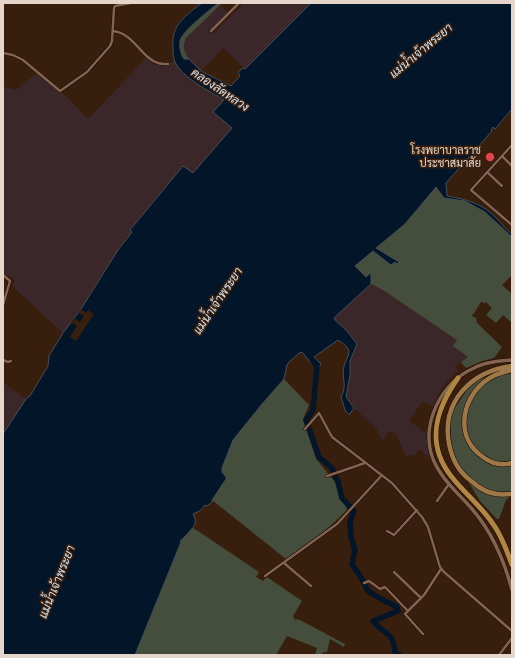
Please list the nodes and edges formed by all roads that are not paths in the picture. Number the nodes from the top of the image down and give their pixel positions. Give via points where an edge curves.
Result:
1 (131, 3) edge
2 (239, 3) edge
3 (113, 31) junction
4 (212, 31) dead end
5 (3, 53) edge
6 (168, 64) dead end
7 (512, 145) edge
8 (502, 156) junction
9 (512, 166) edge
10 (487, 172) junction
11 (502, 186) dead end
12 (512, 225) edge
13 (3, 275) edge
14 (4, 295) edge
15 (3, 305) edge
16 (3, 360) edge
17 (512, 360) edge
18 (11, 361) dead end
19 (512, 366) edge
20 (512, 370) edge
21 (458, 378) junction
22 (305, 429) dead end
23 (365, 463) junction
24 (512, 463) edge
25 (328, 475) dead end
26 (382, 475) junction
27 (449, 484) junction
28 (512, 494) edge
29 (437, 501) dead end
30 (417, 510) junction
31 (387, 531) dead end
32 (284, 562) junction
33 (512, 565) edge
34 (442, 569) junction
35 (394, 572) dead end
36 (265, 576) dead end
37 (364, 583) dead end
38 (311, 586) dead end
39 (512, 590) edge
40 (421, 598) junction
41 (408, 611) junction
42 (512, 630) edge
43 (423, 634) dead end
44 (512, 638) edge
45 (499, 655) edge

1 - 3 street via 114,8
2 - 4 street
3 - 5 street via 110,46 87,72 60,91 23,60
3 - 6 street via 125,36 152,60
7 - 8 street
8 - 9 street
8 - 10 street
10 - 11 street
10 - 12 street via 472,190
13 - 14 street via 10,281
14 - 15 street
16 - 18 street
17 - 21 street via 490,362
19 - 28 main road via 479,376 463,390 455,401 448,422 447,436 455,464 463,475 479,488 497,494
20 - 24 main road via 483,382 470,400 464,425 472,448 482,457 498,464
21 - 27 street via 443,393 431,419 433,458
21 - 33 highway via 442,404 437,422 435,440 439,456 450,475 494,524
22 - 23 street via 319,413 332,437
23 - 25 street
23 - 26 street
26 - 30 street
26 - 32 street via 337,524
27 - 29 street
27 - 39 street via 477,514 494,540
30 - 31 street via 394,535
30 - 34 street via 426,523
32 - 36 street
32 - 38 street
34 - 40 street
34 - 42 street
35 - 40 street
37 - 41 street via 371,582 379,589 386,587
40 - 41 street
41 - 43 street via 406,616
44 - 45 street

